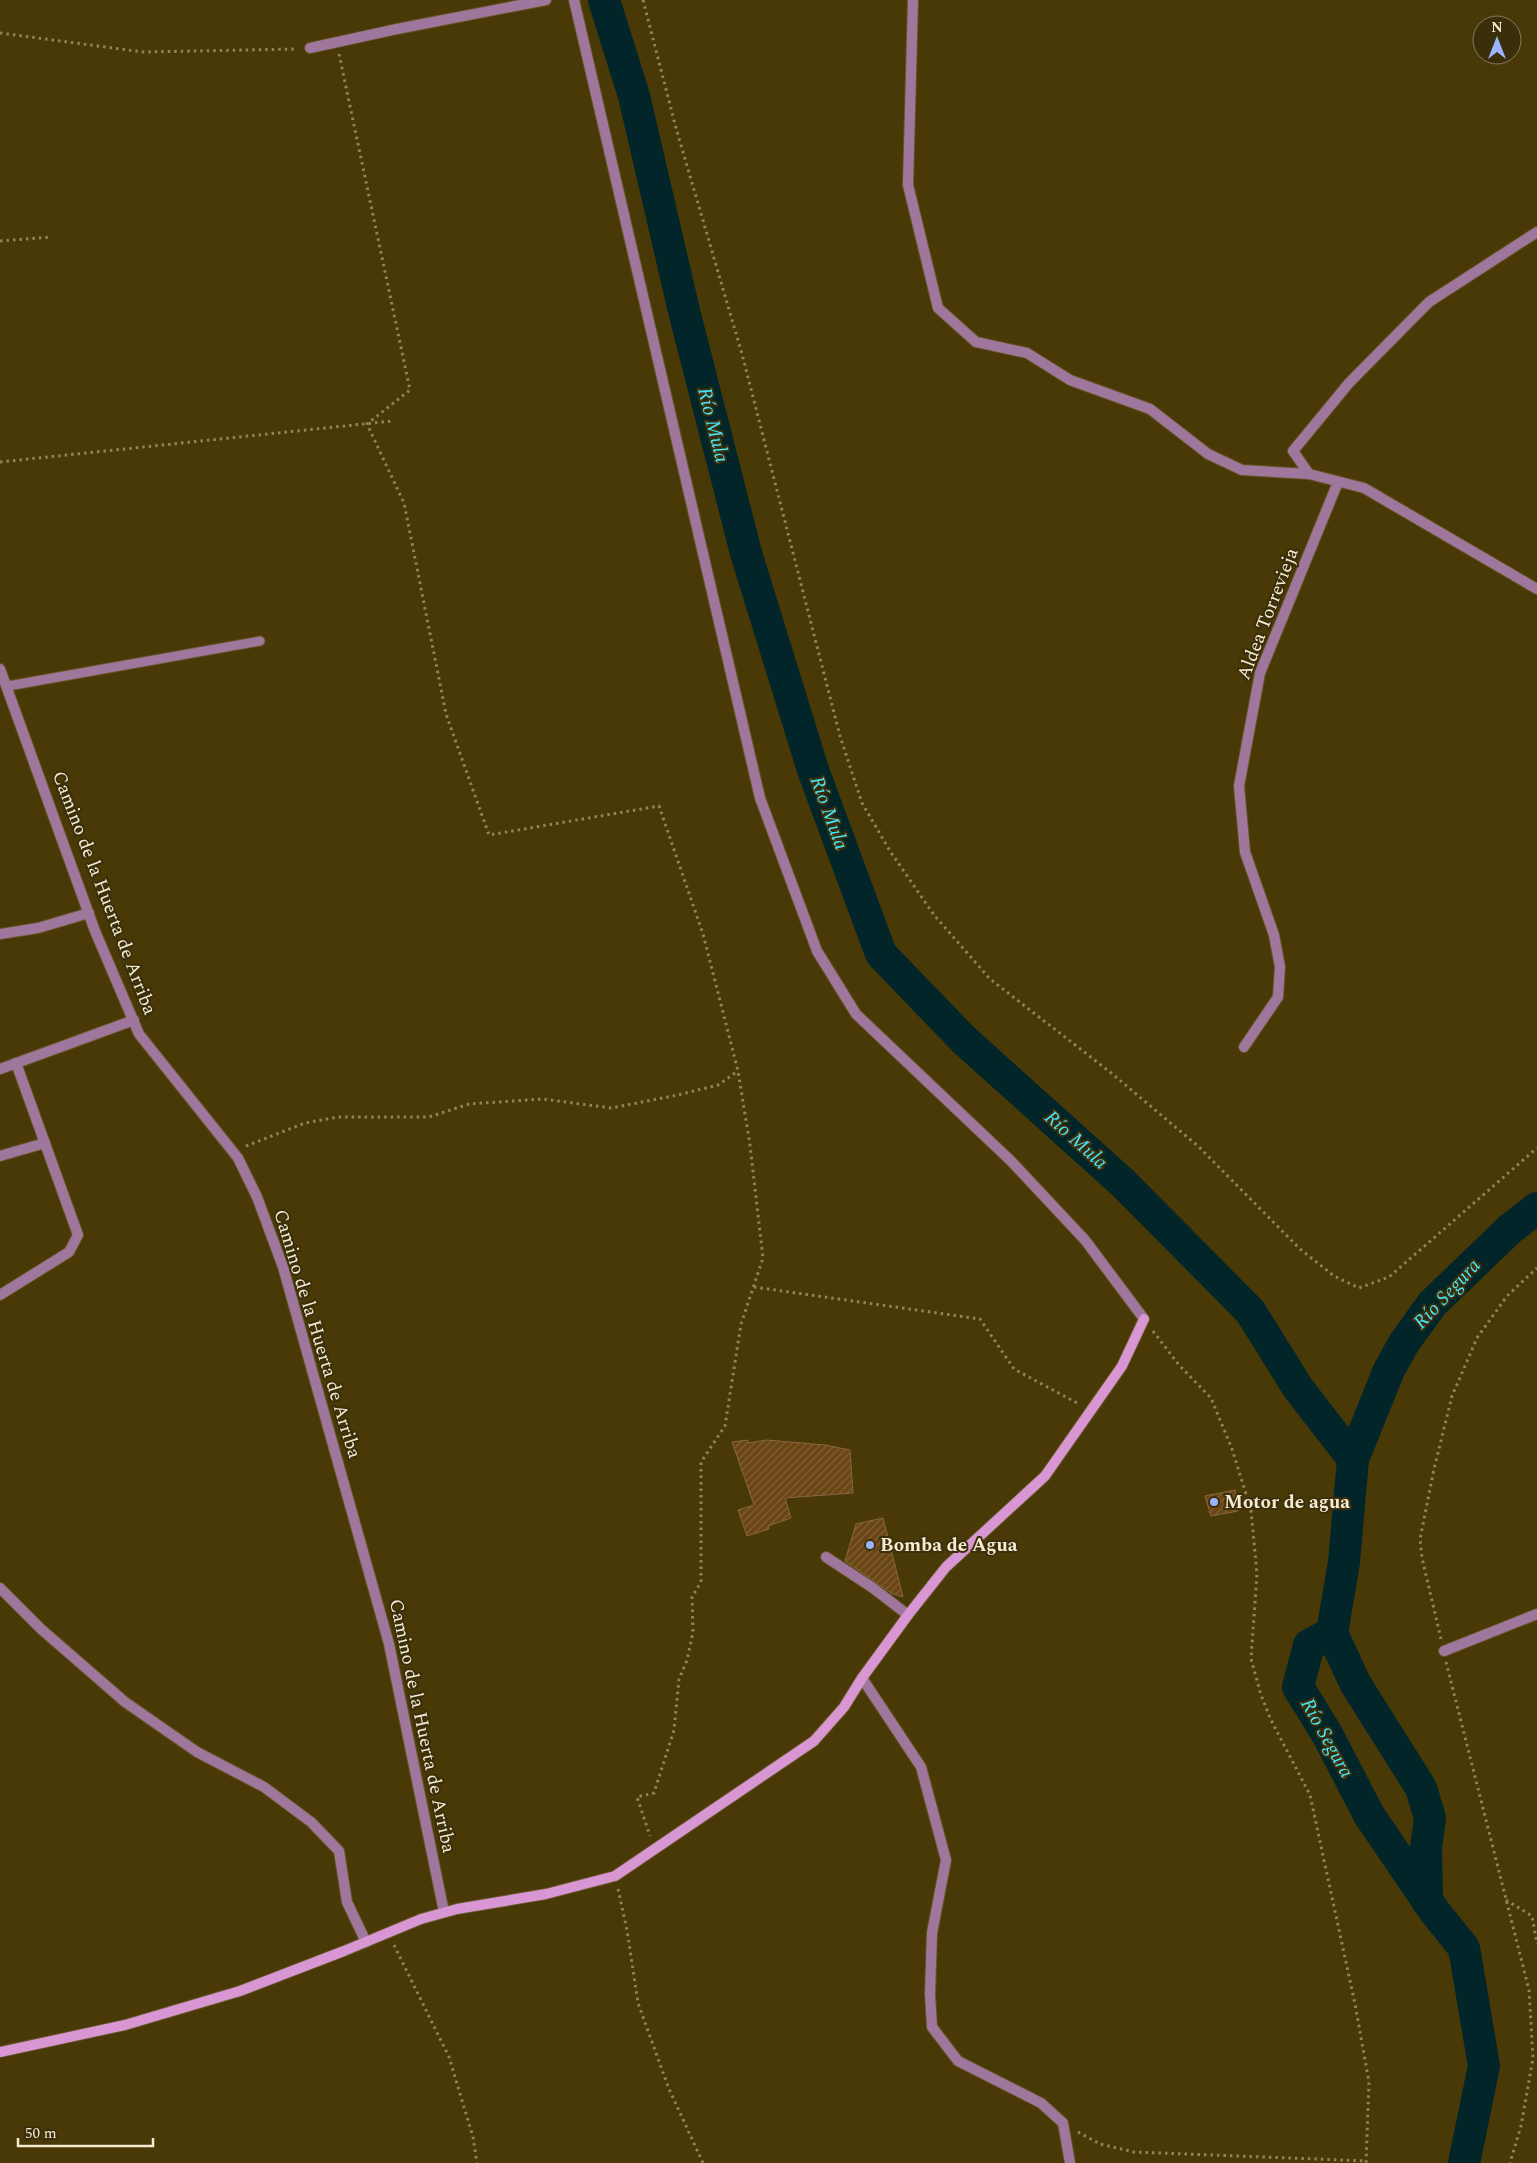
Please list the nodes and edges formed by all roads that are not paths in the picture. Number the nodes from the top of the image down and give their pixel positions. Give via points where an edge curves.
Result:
1 (546, 0) edge
2 (574, 0) edge
3 (914, 0) edge
4 (310, 48) road end
5 (1537, 232) edge
6 (1309, 474) junction
7 (1338, 482) junction
8 (1537, 589) edge
9 (260, 641) dead end
10 (0, 669) edge
11 (8, 686) junction
12 (89, 913) junction
13 (0, 934) edge
14 (134, 1020) junction
15 (1244, 1046) dead end
16 (16, 1063) junction
17 (0, 1069) edge
18 (45, 1143) junction
19 (0, 1156) edge
20 (0, 1295) edge
21 (1144, 1319) joint
22 (826, 1557) dead end
23 (0, 1588) edge
24 (1537, 1614) edge
25 (908, 1615) junction
26 (1444, 1651) road end
27 (862, 1678) junction
28 (444, 1912) junction
29 (366, 1942) junction
30 (0, 2052) edge
31 (1070, 2163) edge

1 - 4 street
2 - 21 street via 760,798 818,951 856,1014 1011,1161 1085,1240
3 - 6 street via 908,185 938,308 976,342 1027,353 1070,380 1150,409 1208,454 1242,470
5 - 6 street via 1429,302 1349,383 1293,451
6 - 7 street
7 - 8 street via 1364,488
7 - 15 street, Aldea Torrevieja via 1260,673 1239,786 1245,852 1274,935 1280,967 1278,997
9 - 11 lane
10 - 11 street, Camino de la Huerta de Arriba
11 - 12 street, Camino de la Huerta de Arriba
12 - 13 street via 38,928
12 - 14 street, Camino de la Huerta de Arriba
14 - 16 street
14 - 28 street, Camino de la Huerta de Arriba via 139,1034 238,1158 257,1196 283,1268 384,1625
16 - 17 street
16 - 18 street
18 - 19 street
18 - 20 street via 78,1235 69,1252
21 - 25 main road via 1122,1366 1045,1476 946,1567
22 - 25 street
23 - 29 street via 41,1629 125,1702 197,1752 264,1787 311,1822 339,1851 347,1902
24 - 26 street
25 - 27 main road
27 - 28 main road via 844,1707 814,1741 615,1876 546,1894
27 - 31 street via 921,1767 946,1860 932,1934 932,2027 958,2062 1041,2103 1062,2123
28 - 29 main road
29 - 30 main road via 230,1994 125,2025

